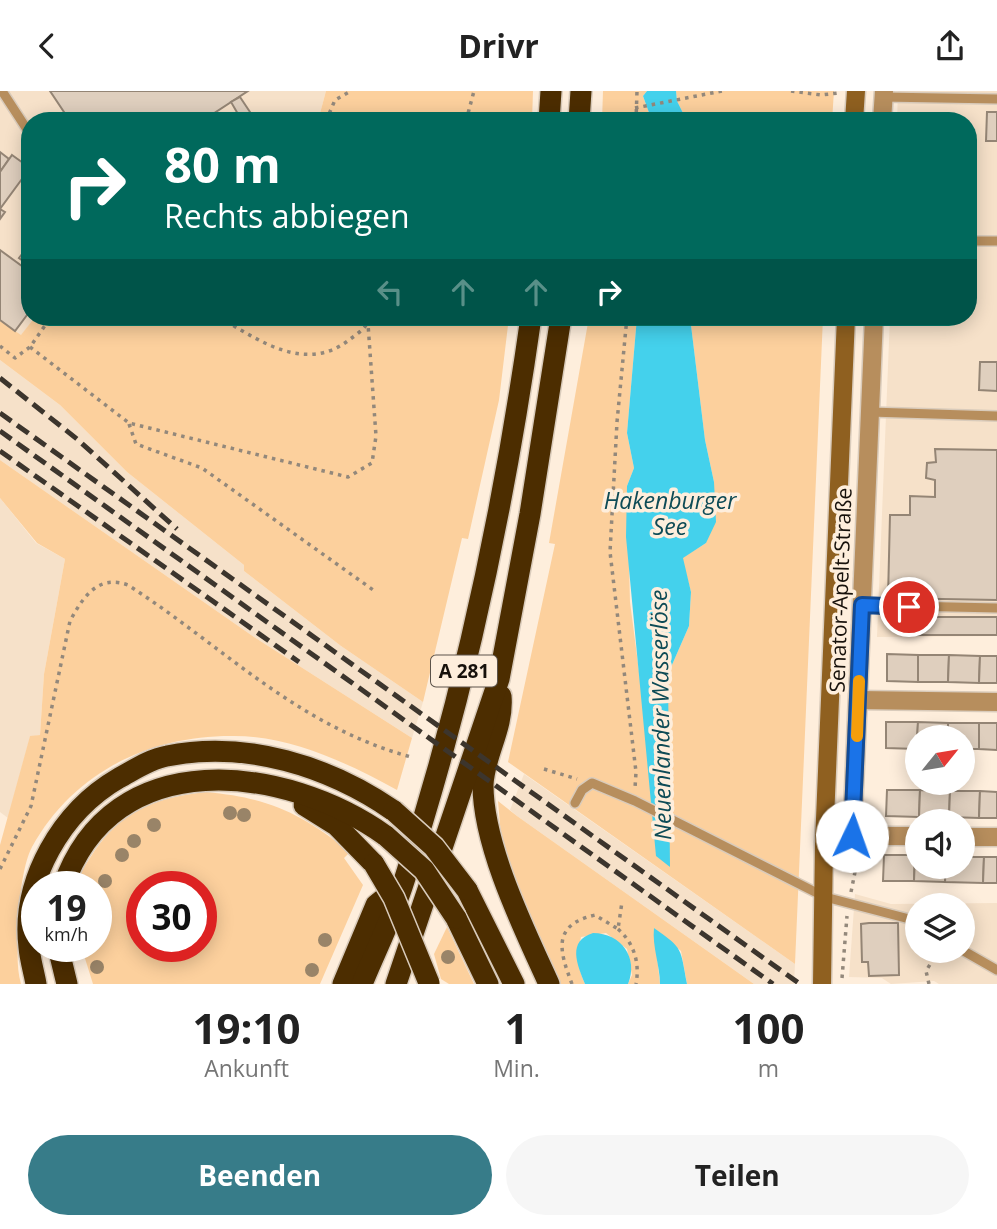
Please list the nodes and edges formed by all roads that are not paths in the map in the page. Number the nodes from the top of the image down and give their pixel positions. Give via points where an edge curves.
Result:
1 (2, 91) edge
2 (551, 91) edge
3 (581, 91) edge
4 (856, 91) edge
5 (883, 94) edge
6 (997, 99) edge
7 (550, 112) edge
8 (580, 112) edge
9 (855, 112) edge
10 (882, 112) edge
11 (21, 120) edge
12 (977, 241) edge
13 (997, 241) edge
14 (530, 326) edge
15 (560, 326) edge
16 (846, 326) edge
17 (874, 326) edge
18 (870, 412) junction
19 (997, 416) edge
20 (862, 605) junction
21 (997, 608) edge
22 (499, 679) junction
23 (859, 699) junction
24 (997, 702) edge
25 (264, 786) junction
26 (575, 803) dead end
27 (852, 836) junction
28 (905, 836) edge
29 (975, 837) edge
30 (997, 837) edge
31 (824, 843) junction
32 (70, 871) edge
33 (404, 883) junction
34 (825, 897) junction
35 (905, 917) edge
36 (975, 957) edge
37 (62, 962) edge
38 (997, 970) edge
39 (822, 981) edge
40 (430, 983) edge
41 (36, 984) edge
42 (67, 984) edge
43 (343, 984) edge
44 (362, 984) edge
45 (397, 984) edge
46 (488, 984) edge
47 (514, 984) edge
48 (550, 984) edge

1 - 11 lane
2 - 7 highway
3 - 8 highway
4 - 9 street
5 - 6 lane
5 - 10 street
12 - 13 lane
14 - 33 highway, A 281 via 495,541 472,643
15 - 22 highway, A 281
16 - 31 street, Senator-Apelt-Straße
17 - 18 street, Senator-Apelt-Straße
18 - 19 lane
18 - 20 street, Senator-Apelt-Straße
20 - 21 lane
20 - 23 street, Senator-Apelt-Straße
22 - 45 highway, A 281
22 - 48 highway via 503,712 483,784 492,840 519,918
23 - 24 street
23 - 27 street, Senator-Apelt-Straße
25 - 32 highway via 206,780 149,790 94,831
25 - 40 highway, bridge via 337,825 374,864 394,898
25 - 46 highway, bridge via 354,813 386,836 424,870 456,918
26 - 34 lane via 592,783
27 - 28 street
27 - 31 street
29 - 30 street
31 - 34 street, Senator-Apelt-Straße
33 - 43 highway via 376,905
33 - 44 highway, A 281
34 - 35 lane
34 - 39 street, Senator-Apelt-Straße
36 - 38 lane
37 - 42 highway
41 - 47 highway, bridge via 29,914 38,876 73,813 103,787 136,768 164,756 199,752 265,755 332,775 394,811 434,847 467,890

